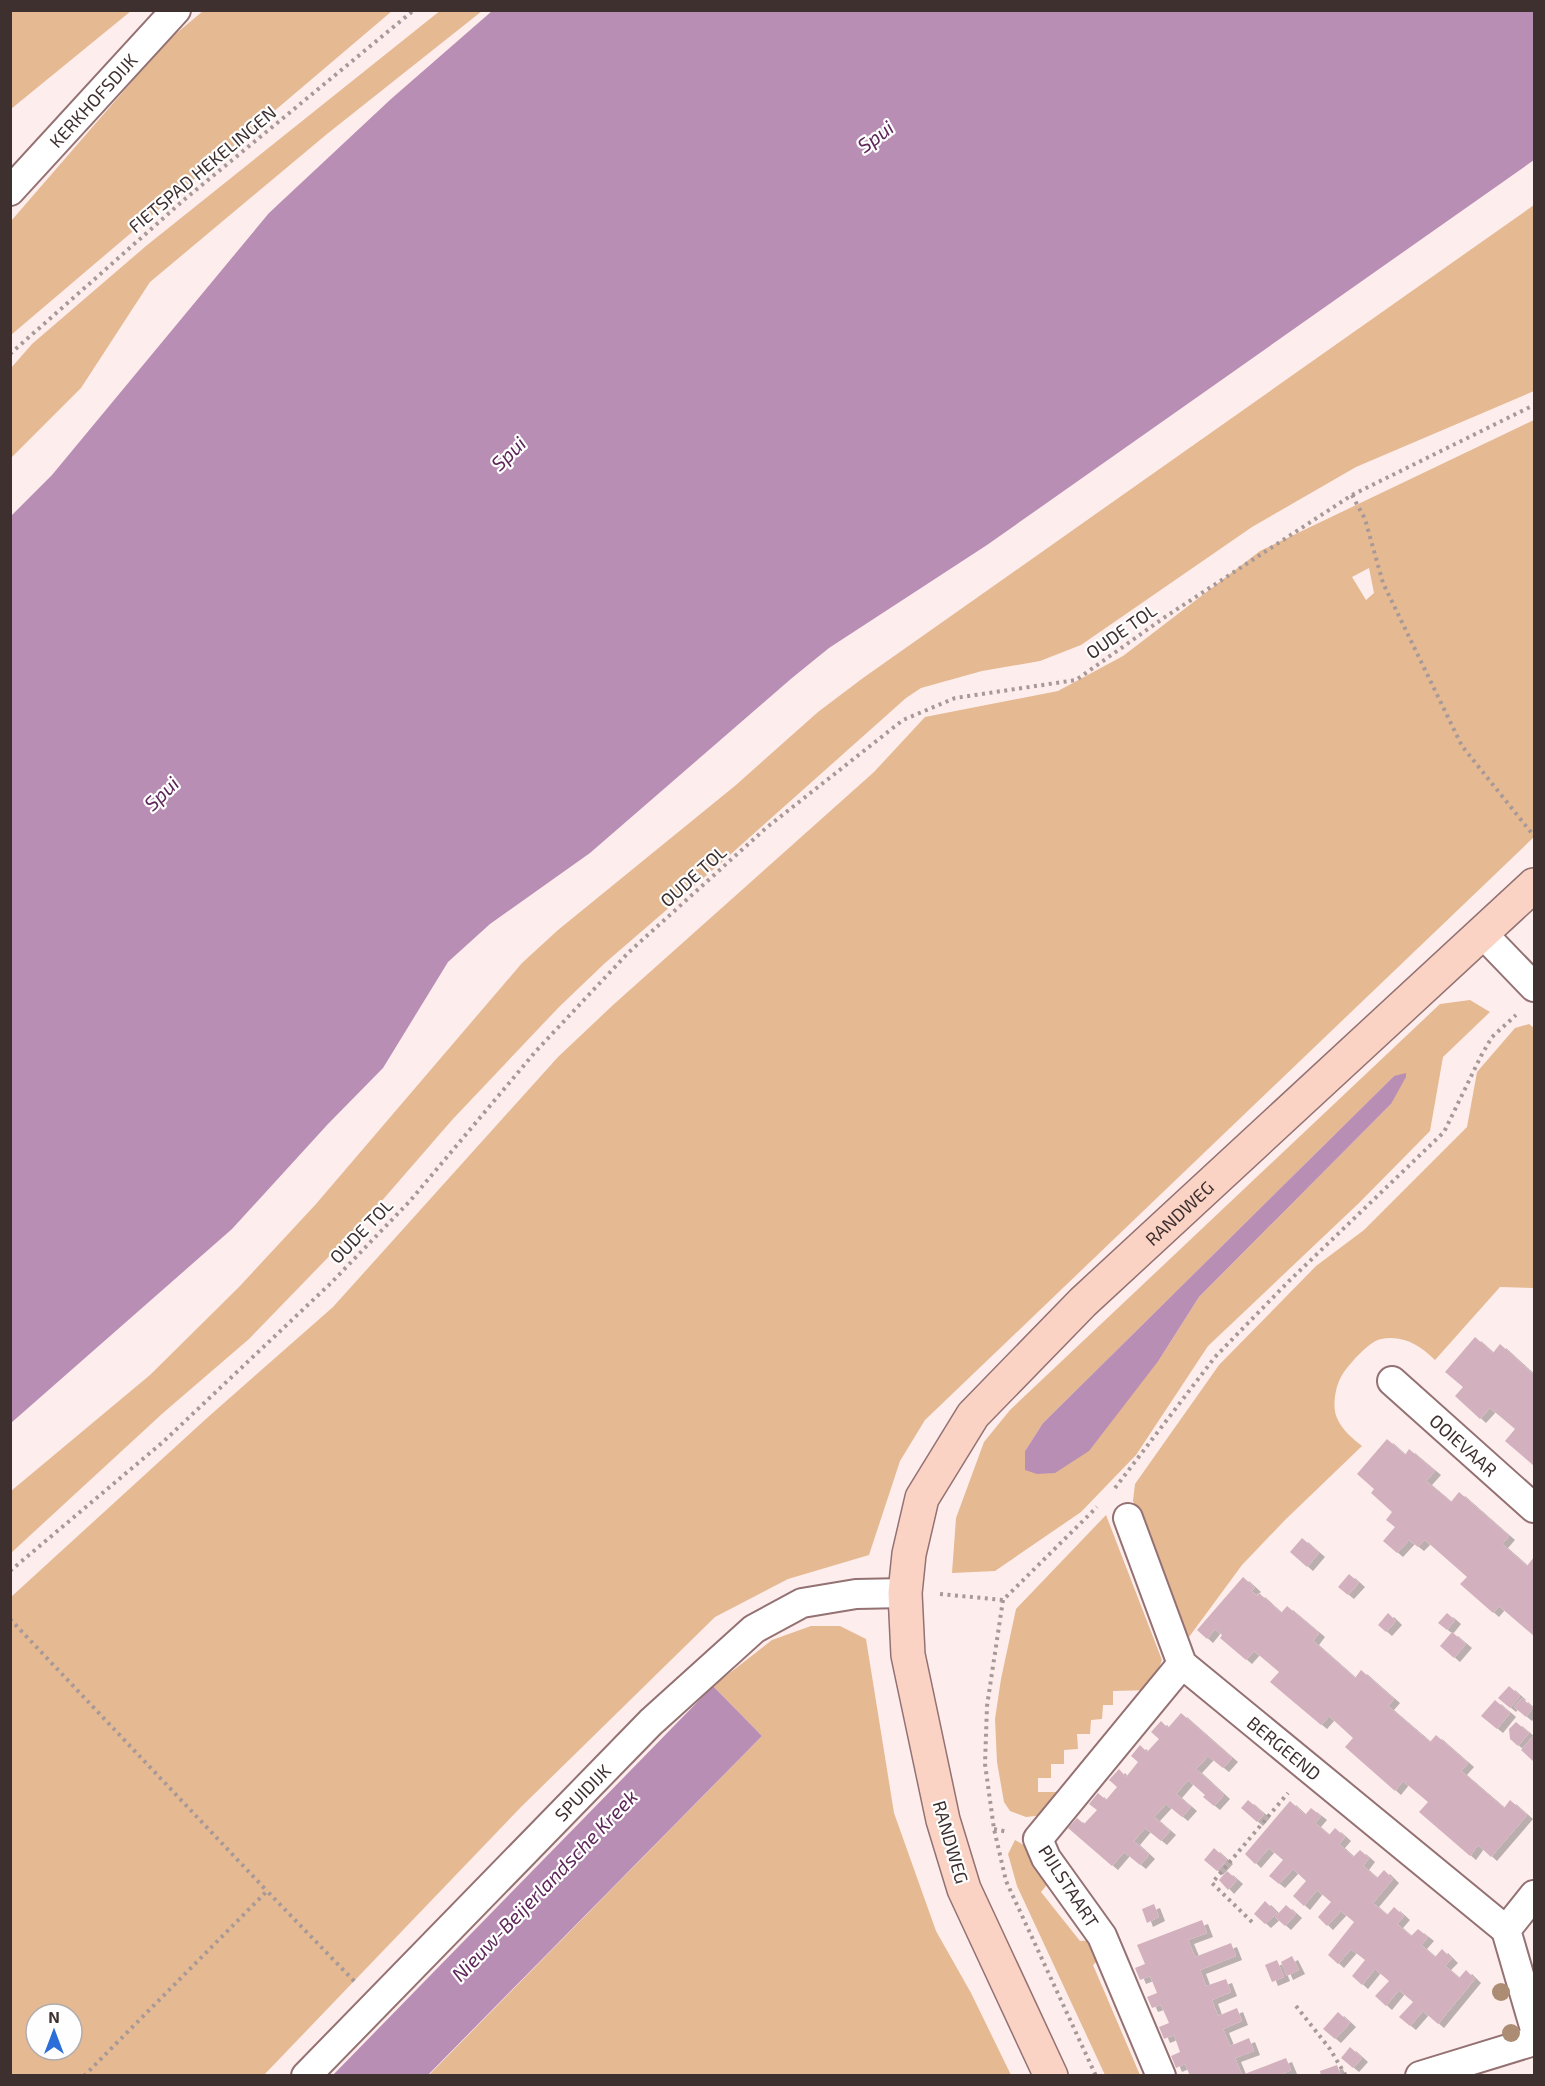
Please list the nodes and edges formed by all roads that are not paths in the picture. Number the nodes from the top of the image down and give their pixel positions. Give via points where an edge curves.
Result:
1 (176, 10) edge
2 (10, 191) edge
3 (1534, 885) edge
4 (1482, 933) junction
5 (1534, 987) edge
6 (1392, 1381) dead end
7 (1534, 1508) edge
8 (1128, 1518) dead end
9 (905, 1593) junction
10 (1182, 1664) junction
11 (1534, 1895) edge
12 (1506, 1930) junction
13 (1534, 2026) edge
14 (1534, 2041) edge
15 (306, 2076) edge
16 (1051, 2076) edge
17 (1161, 2076) edge
18 (1420, 2076) edge

1 - 2 street, KERKHOFSDIJK
3 - 4 street, RANDWEG
4 - 5 street
4 - 9 street, RANDWEG via 1083,1302 973,1415 922,1498
6 - 7 street, OOIEVAAR
8 - 10 street
9 - 15 street, SPUIDIJK via 856,1594 802,1603 754,1629 651,1722
9 - 16 street, RANDWEG via 908,1654 943,1820 964,1889
10 - 12 street, BERGEEND
10 - 17 street, PIJLSTAART via 1038,1839 1046,1858 1102,1936
11 - 12 street
12 - 13 street
14 - 18 street

